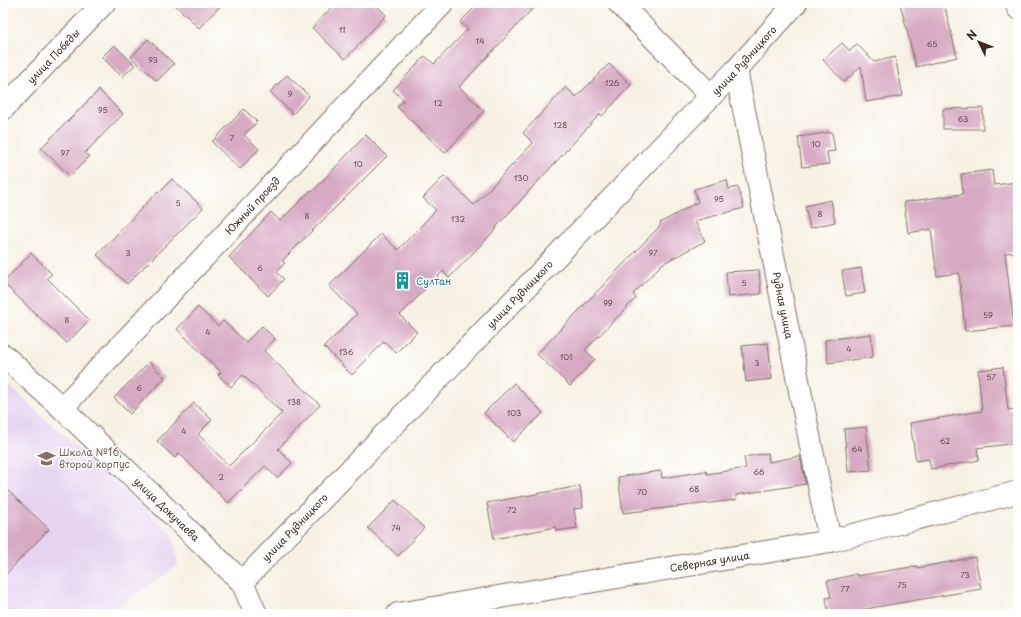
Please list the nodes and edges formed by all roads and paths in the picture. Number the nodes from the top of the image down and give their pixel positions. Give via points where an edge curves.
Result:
1 (104, 3) edge
2 (443, 3) edge
3 (618, 3) edge
4 (796, 3) edge
5 (1017, 3) edge
6 (1018, 8) edge
7 (736, 70) junction
8 (711, 96) junction
9 (3, 109) edge
10 (3, 355) edge
11 (62, 408) junction
12 (1018, 492) edge
13 (830, 541) junction
14 (242, 582) junction
15 (256, 614) edge
16 (398, 614) edge

1 - 9 street, улица Победы
2 - 11 street, Южный проезд
3 - 8 street
4 - 7 street, улица Рудницкого
5 - 6 street
7 - 8 street, улица Рудницкого
7 - 13 street, Рудная улица
8 - 14 street, улица Рудницкого
10 - 11 street, улица Докучаева
11 - 14 street, улица Докучаева
12 - 13 street, Северная улица
13 - 16 street, Северная улица
14 - 15 street

